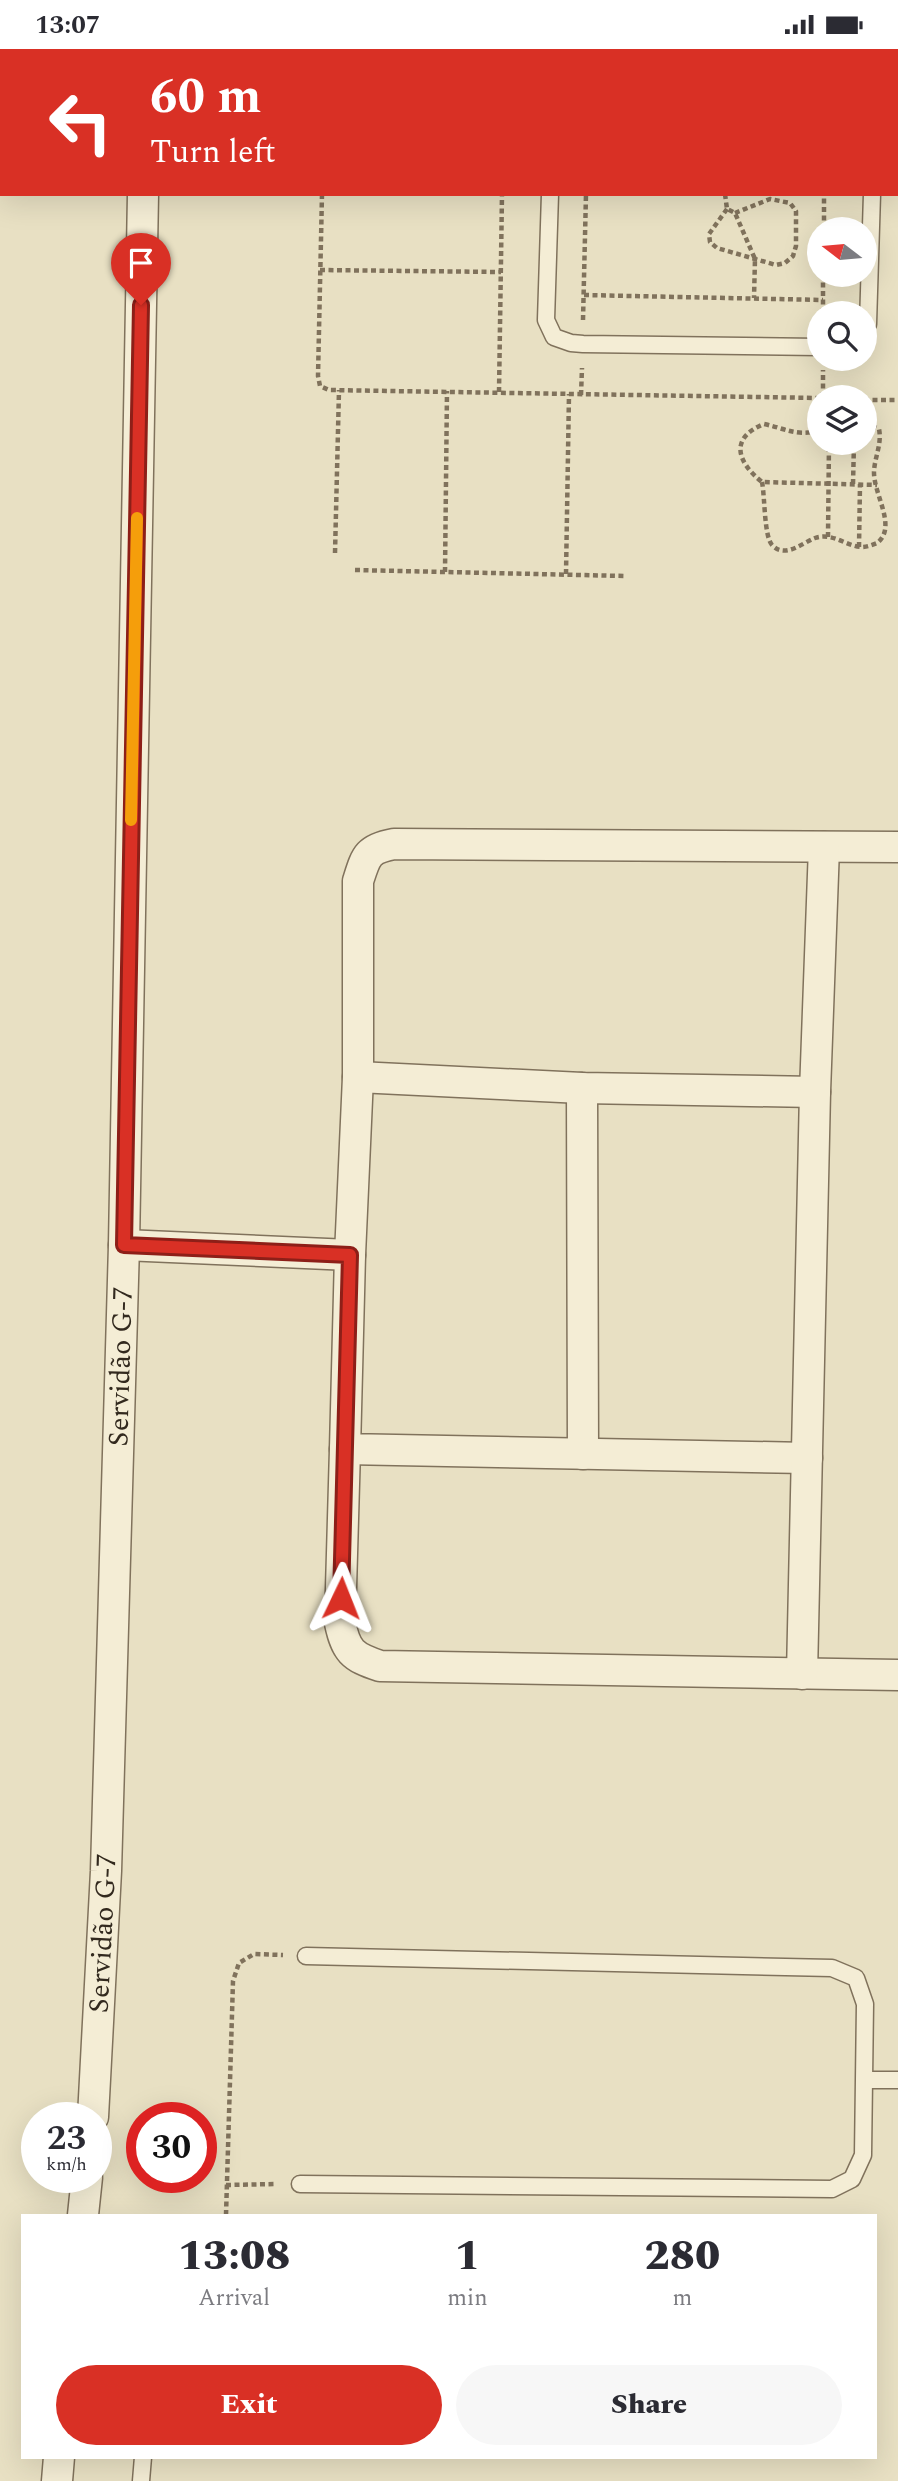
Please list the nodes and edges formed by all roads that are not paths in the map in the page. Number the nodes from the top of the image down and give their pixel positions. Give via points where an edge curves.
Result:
1 (142, 196) edge
2 (550, 196) edge
3 (872, 196) edge
4 (869, 301) edge
5 (807, 347) edge
6 (898, 847) edge
7 (824, 848) junction
8 (358, 1077) junction
9 (582, 1088) junction
10 (816, 1092) junction
11 (124, 1245) junction
12 (350, 1255) junction
13 (345, 1449) junction
14 (583, 1454) junction
15 (807, 1458) junction
16 (802, 1674) junction
17 (898, 1675) edge
18 (306, 1956) road end
19 (865, 2080) junction
20 (898, 2080) edge
21 (94, 2102) edge
22 (300, 2184) road end
23 (85, 2193) edge
24 (83, 2214) edge
25 (59, 2459) edge
26 (143, 2459) edge
27 (57, 2481) edge
28 (141, 2481) edge

1 - 11 street, Servidão G-7
2 - 5 lane via 546,320 554,337 583,344
3 - 4 lane
6 - 7 street
7 - 8 street via 394,844 376,848 364,861 358,881
7 - 10 street
8 - 9 street
8 - 12 street
9 - 10 street
9 - 14 street
10 - 15 street
11 - 12 street
11 - 21 street, Servidão G-7 via 106,1871
12 - 13 street
13 - 14 street
13 - 16 street via 340,1623 345,1644 359,1659 380,1666
14 - 15 street
15 - 16 street
16 - 17 street
18 - 19 lane via 832,1968 856,1979 865,2004
19 - 20 lane
19 - 22 lane via 863,2155 852,2179 832,2189
23 - 24 street
25 - 27 street
26 - 28 lane

